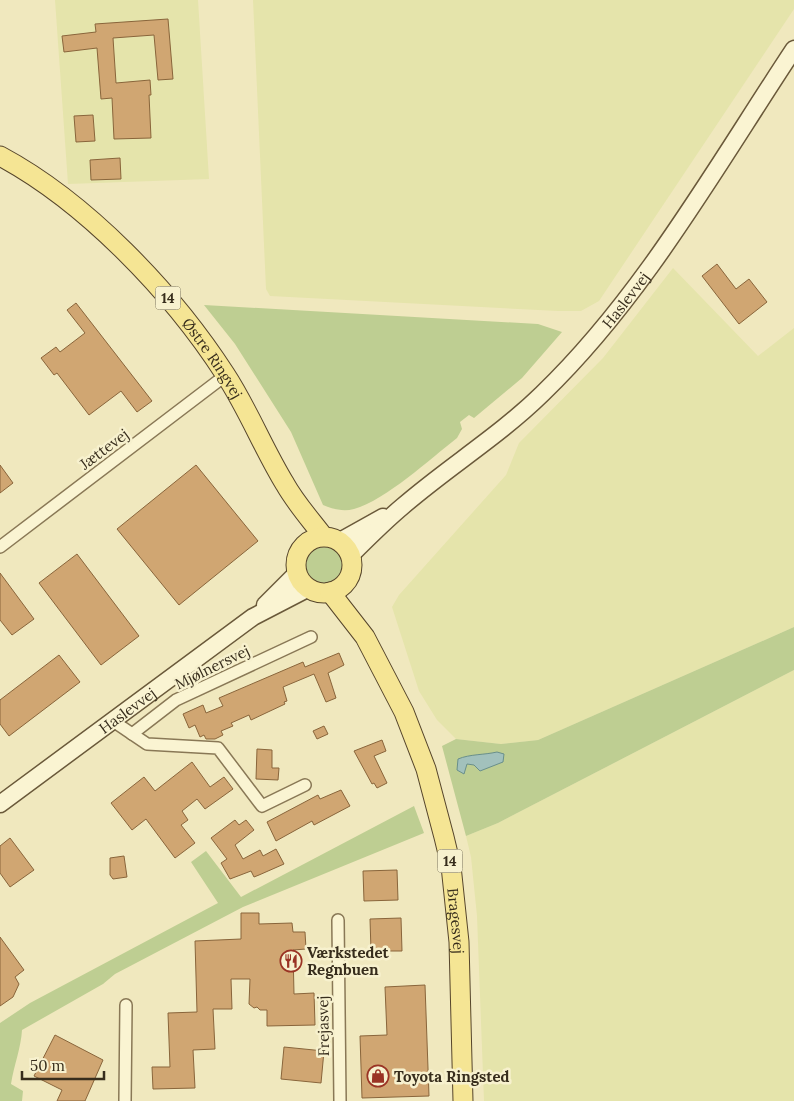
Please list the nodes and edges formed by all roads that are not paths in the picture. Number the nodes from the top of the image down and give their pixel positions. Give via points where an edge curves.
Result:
1 (794, 49) edge
2 (0, 156) edge
3 (226, 375) junction
4 (285, 485) junction
5 (338, 544) junction
6 (303, 546) junction
7 (0, 547) edge
8 (297, 573) junction
9 (346, 583) junction
10 (309, 588) junction
11 (330, 592) junction
12 (254, 617) junction
13 (311, 637) dead end
14 (365, 638) junction
15 (113, 721) junction
16 (132, 734) junction
17 (305, 785) dead end
18 (0, 804) edge
19 (338, 920) dead end
20 (126, 1006) dead end
21 (125, 1101) edge
22 (340, 1101) edge
23 (463, 1101) edge

1 - 5 main road, Haslevvej via 633,290 590,343 542,394 485,444 404,505
2 - 3 main road, Østre Ringvej / 14 via 62,198 106,234 156,283
3 - 4 main road, Østre Ringvej / 14
3 - 7 street, Jættevej
4 - 5 main road, Østre Ringvej
4 - 6 main road, Østre Ringvej / 14
5 - 6 main road via 308,541
5 - 9 main road via 351,574
6 - 8 main road via 297,558
8 - 10 main road
8 - 12 main road, Haslevvej
9 - 11 main road
9 - 14 main road, Bragesvej / 14
10 - 11 main road
10 - 12 main road, Haslevvej
11 - 14 main road, Bragesvej
12 - 15 main road, Haslevvej
13 - 16 street, Mjølnersvej via 176,700
14 - 23 main road, Bragesvej / 14 via 404,712 426,769 451,866 459,942
15 - 16 street
15 - 18 main road, Haslevvej
16 - 17 street via 147,744 218,748 262,806
19 - 22 street, Frejasvej
20 - 21 street

